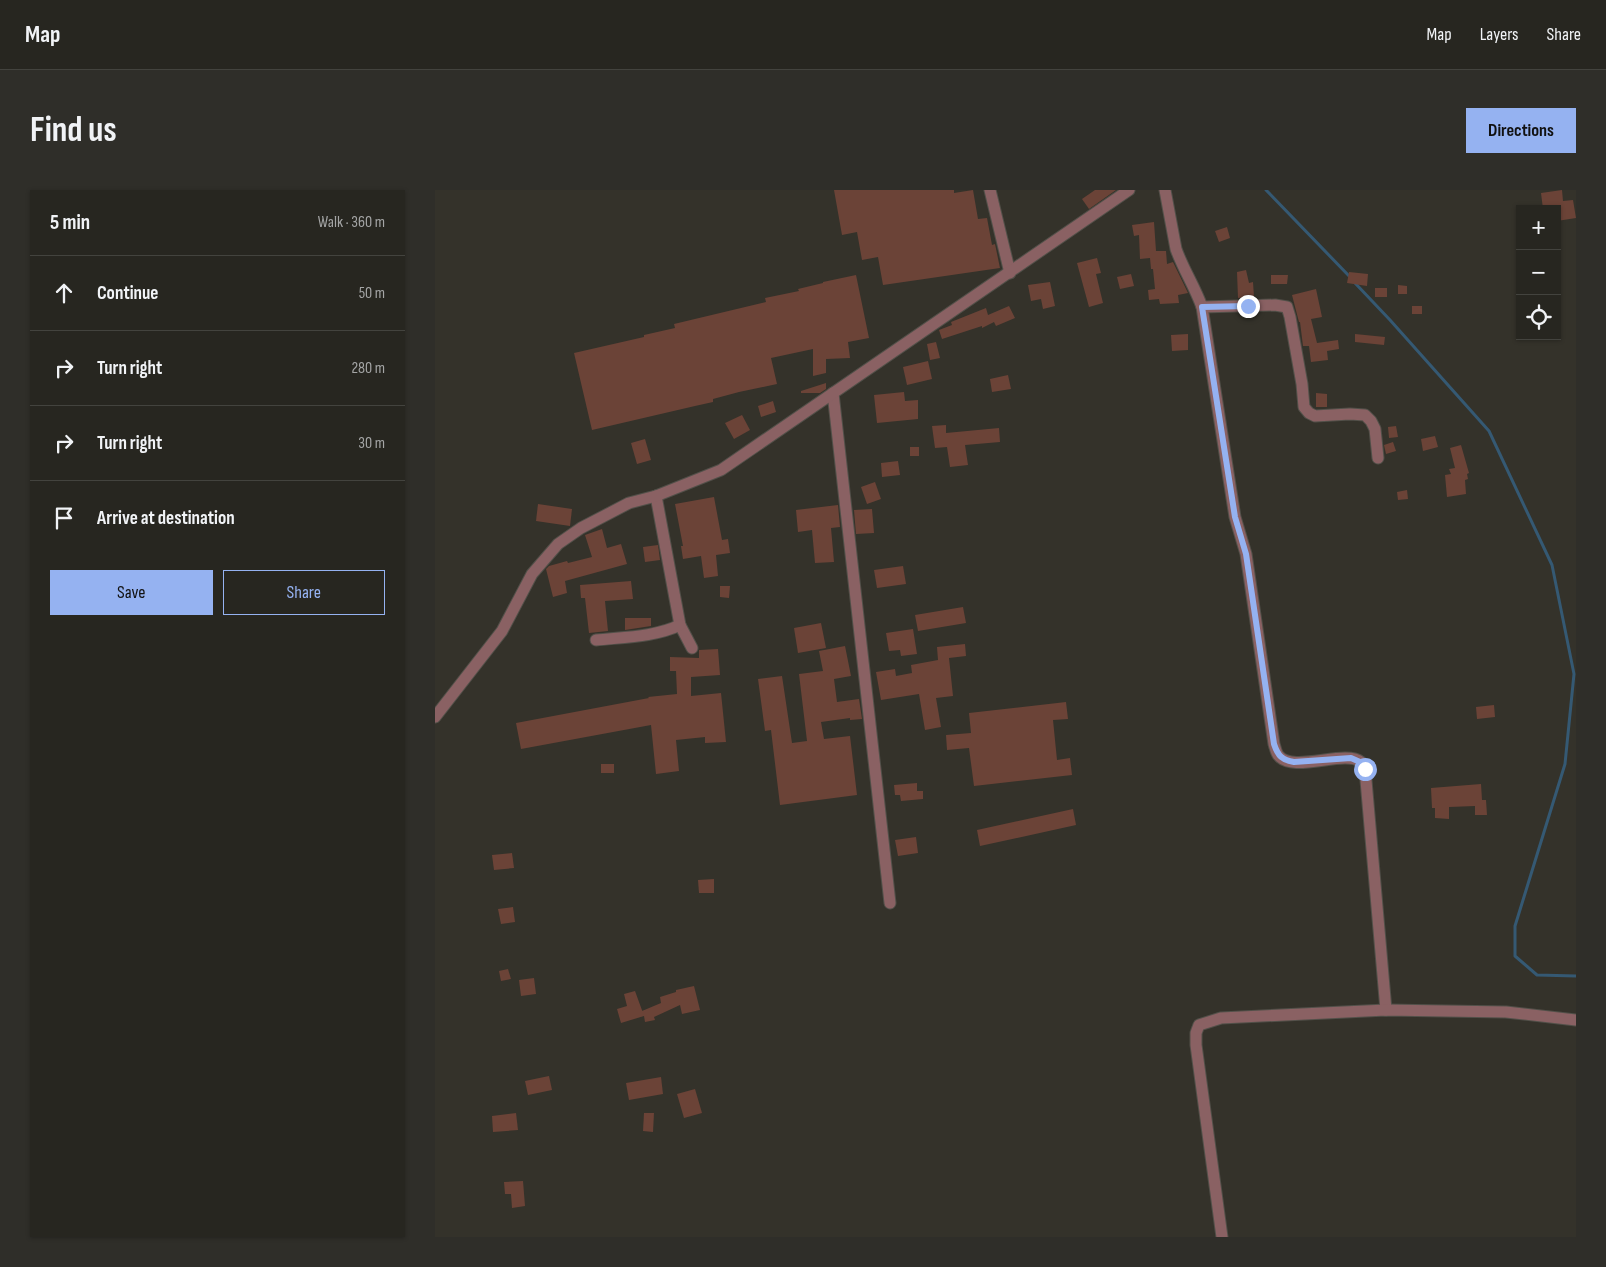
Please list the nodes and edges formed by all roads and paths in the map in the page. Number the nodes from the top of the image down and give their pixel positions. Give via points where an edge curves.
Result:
1 (991, 190) edge
2 (1129, 190) edge
3 (1165, 190) edge
4 (1010, 273) junction
5 (1202, 307) junction
6 (833, 394) junction
7 (1378, 458) dead end
8 (656, 496) junction
9 (680, 625) junction
10 (596, 640) dead end
11 (692, 648) dead end
12 (435, 716) edge
13 (890, 903) dead end
14 (1387, 1010) junction
15 (1576, 1020) edge
16 (1223, 1237) edge

1 - 4 street
2 - 4 street
3 - 5 street via 1176,249
4 - 6 street
5 - 7 street via 1287,307 1304,407 1315,416 1365,415 1375,429
5 - 14 street via 1235,517 1246,554 1274,744 1277,754 1285,761 1351,758 1365,769
6 - 8 street via 721,470
6 - 13 street
8 - 9 street
8 - 12 street via 629,503 558,544 532,574 502,631
9 - 10 street via 668,631
9 - 11 street
14 - 15 street via 1506,1012
14 - 16 street via 1221,1018 1199,1025 1196,1046

